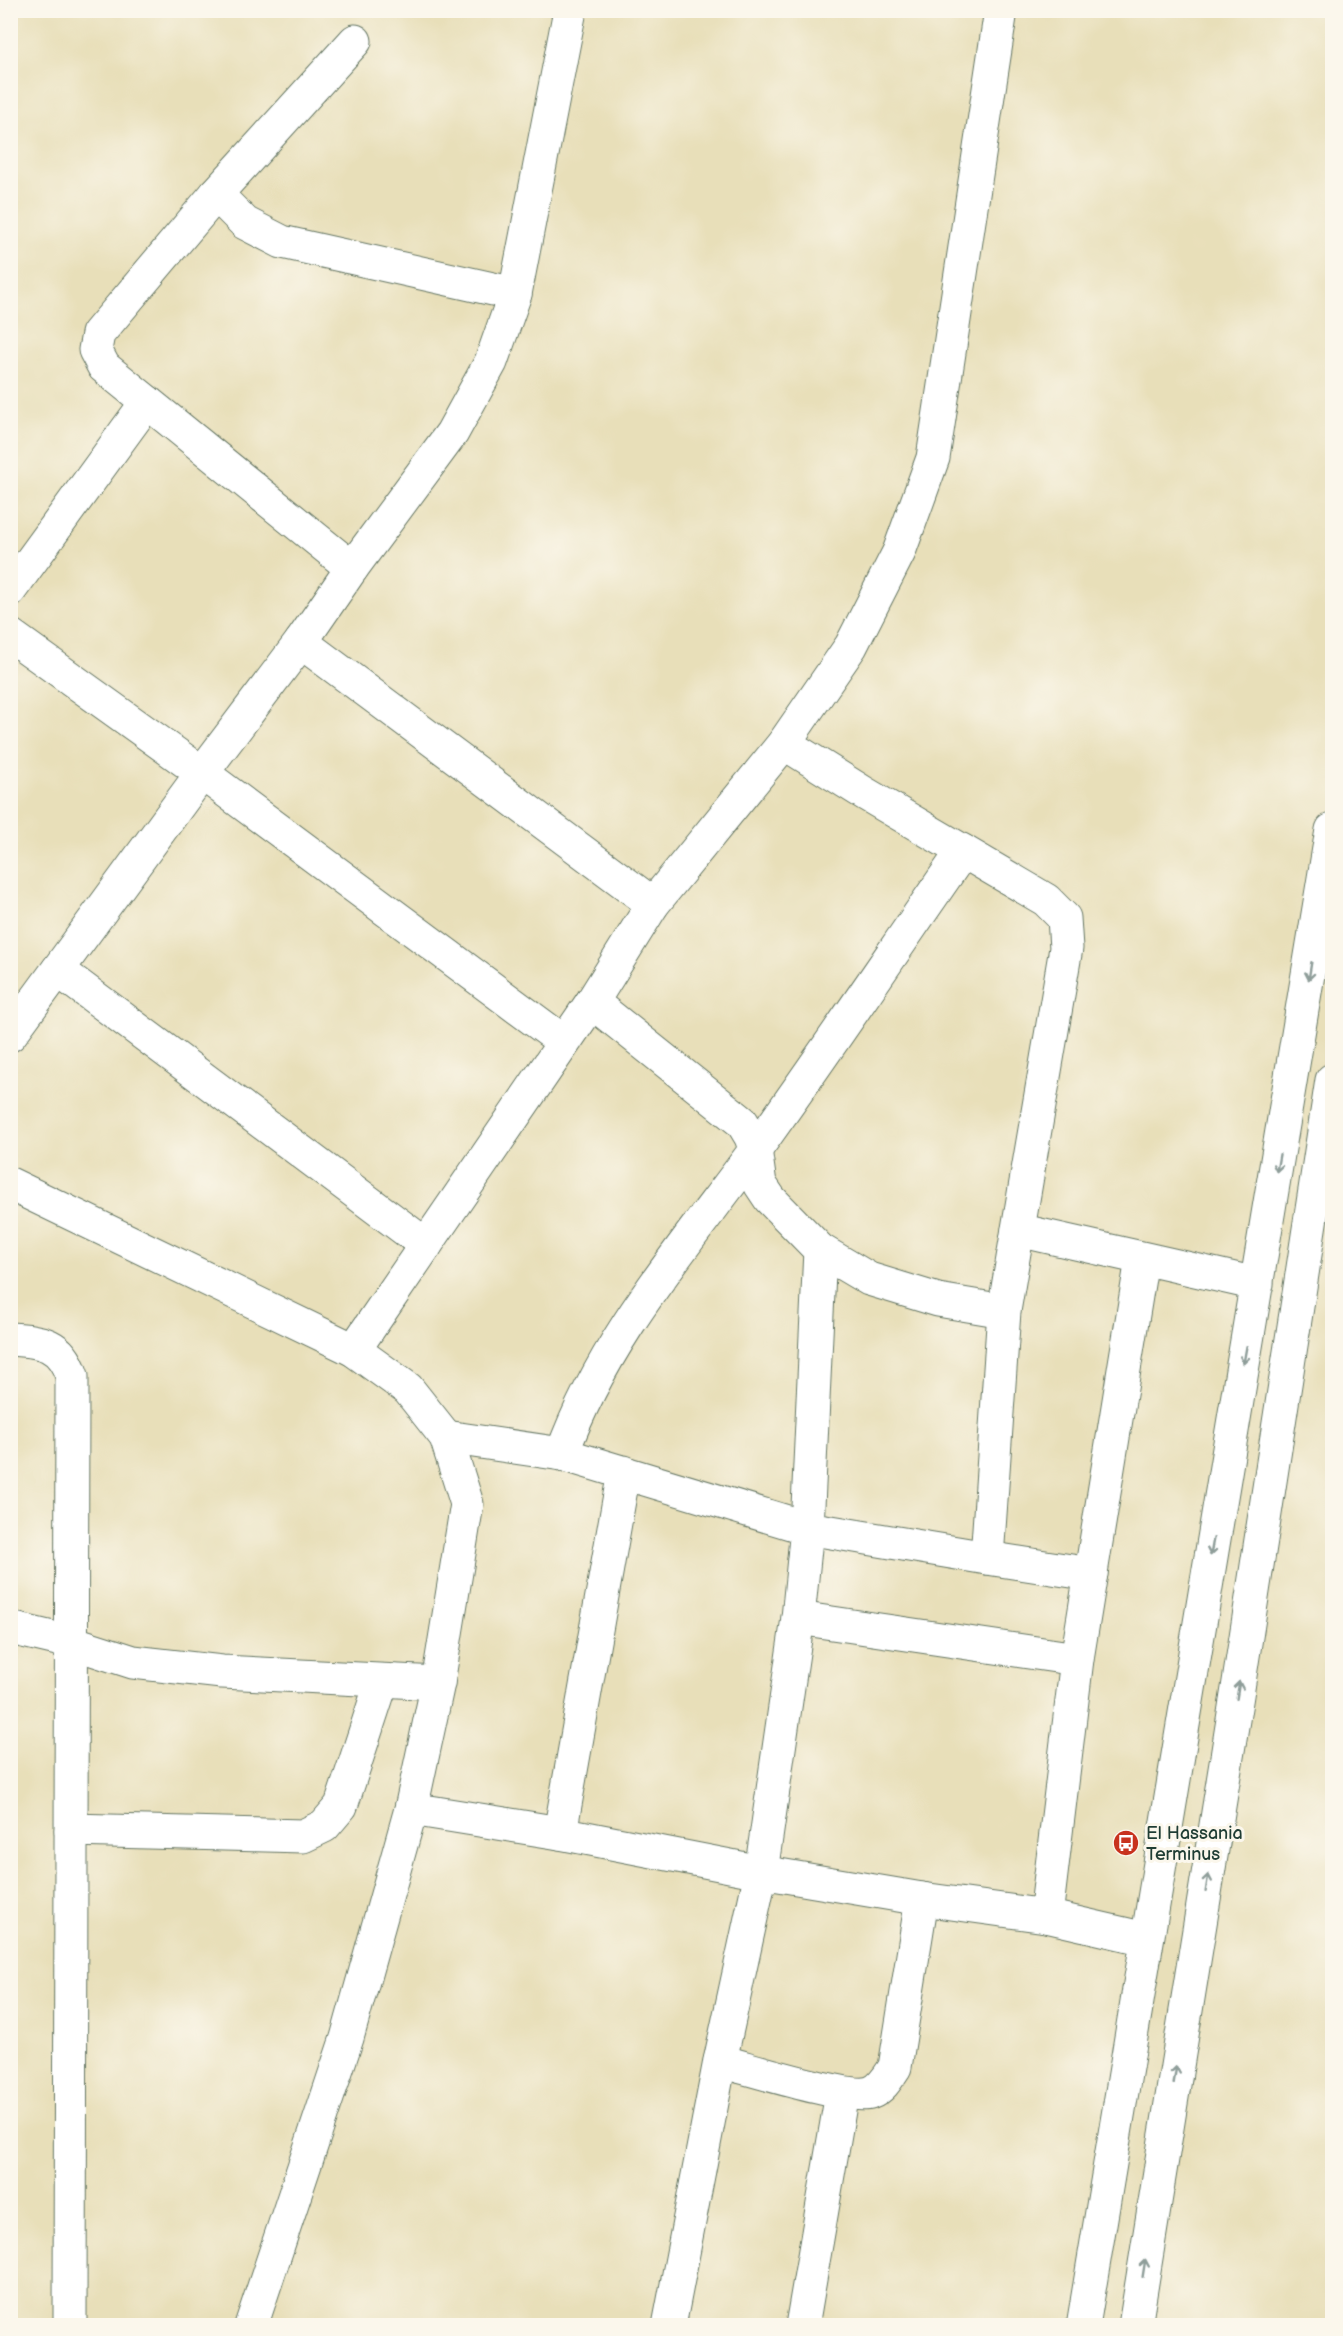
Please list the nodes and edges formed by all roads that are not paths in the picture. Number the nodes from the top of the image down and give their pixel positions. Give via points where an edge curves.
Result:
1 (570, 10) edge
2 (1001, 10) edge
3 (355, 41) dead end
4 (216, 194) junction
5 (514, 294) junction
6 (147, 402) junction
7 (352, 568) junction
8 (10, 590) edge
9 (10, 635) edge
10 (301, 642) junction
11 (784, 743) junction
12 (202, 773) junction
13 (1332, 830) edge
14 (963, 850) junction
15 (653, 904) junction
16 (58, 970) junction
17 (592, 1002) junction
18 (10, 1035) edge
19 (564, 1042) junction
20 (1332, 1080) edge
21 (755, 1149) junction
22 (10, 1184) edge
23 (1018, 1230) junction
24 (426, 1245) junction
25 (820, 1250) junction
26 (1142, 1259) junction
27 (1257, 1284) junction
28 (1005, 1311) junction
29 (10, 1339) edge
30 (354, 1350) junction
31 (446, 1437) junction
32 (562, 1455) junction
33 (624, 1472) junction
34 (807, 1528) junction
35 (987, 1558) junction
36 (1091, 1574) junction
37 (798, 1618) junction
38 (10, 1628) edge
39 (74, 1643) junction
40 (1077, 1659) junction
41 (382, 1681) junction
42 (438, 1683) junction
43 (411, 1809) junction
44 (71, 1830) junction
45 (560, 1833) junction
46 (761, 1872) junction
47 (922, 1899) junction
48 (1046, 1916) junction
49 (1146, 1939) junction
50 (720, 2061) junction
51 (842, 2093) junction
52 (70, 2325) edge
53 (251, 2325) edge
54 (669, 2325) edge
55 (802, 2325) edge
56 (1083, 2325) edge
57 (1135, 2325) edge

1 - 5 main road
2 - 11 main road via 933,458 898,552 851,646
3 - 4 main road
4 - 5 main road via 245,223 282,242
4 - 6 main road via 98,334 95,350 104,368
5 - 7 main road via 491,362 452,433
6 - 7 main road
6 - 8 main road
7 - 10 main road
9 - 12 main road
10 - 12 main road
10 - 15 main road
11 - 14 main road
11 - 15 main road
12 - 16 main road
12 - 19 main road
13 -> 27 main road
14 - 21 main road
14 - 23 main road via 1046,900 1064,918 1066,948
15 - 17 main road
16 - 18 main road
16 - 24 main road
17 - 19 main road
17 - 21 main road via 742,1122
19 - 24 main road
57 -> 20 main road
21 - 25 main road via 760,1184
21 - 32 main road via 661,1273 595,1379
22 - 30 main road
23 - 26 main road
23 - 28 main road
24 - 30 main road
25 - 28 main road via 869,1279 938,1300
25 - 34 main road
26 - 27 main road
26 - 36 main road
27 -> 49 main road
28 - 35 main road
29 - 39 main road via 34,1340 51,1346 67,1358 72,1376
30 - 31 main road via 408,1389
31 - 32 main road
31 - 42 main road via 467,1504
32 - 33 main road
33 - 34 main road
33 - 45 main road
34 - 35 main road
34 - 37 main road
35 - 36 main road
36 - 40 main road
37 - 40 main road
37 - 46 main road
38 - 39 main road
39 - 41 main road via 133,1662 222,1672
39 - 44 main road
40 - 48 main road
41 - 42 main road
41 - 44 main road via 341,1806 324,1826 303,1836
42 - 43 main road
43 - 45 main road
43 - 53 main road via 347,2038
44 - 52 main road
45 - 46 main road
46 - 47 main road
46 - 50 main road
47 - 48 main road
47 - 51 main road via 895,2067 884,2084 870,2093
48 - 49 main road
49 - 56 main road
50 - 51 main road
50 - 54 main road
51 - 55 main road

